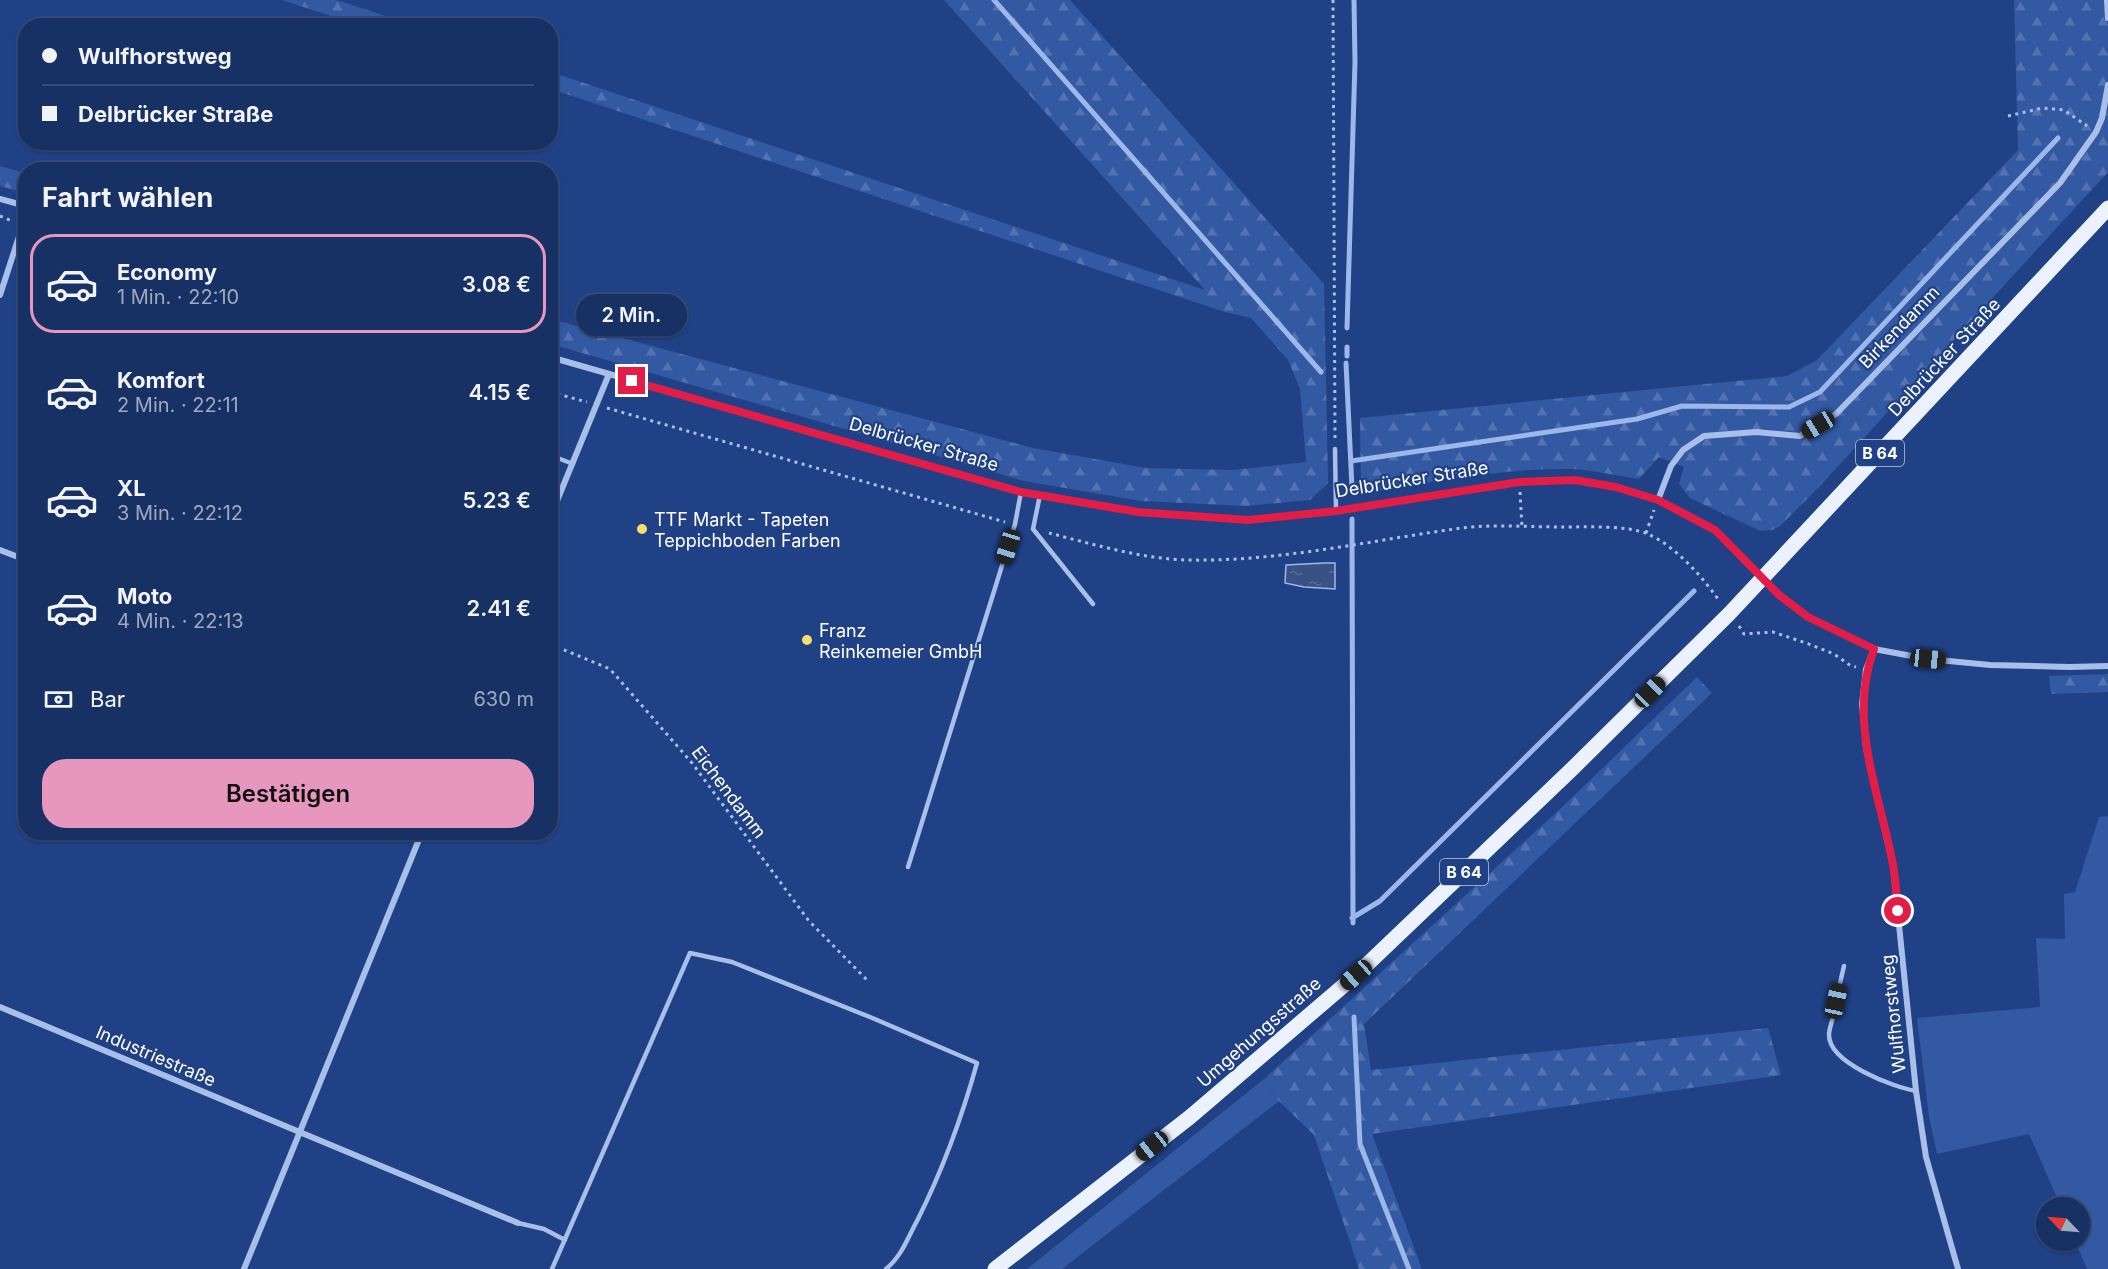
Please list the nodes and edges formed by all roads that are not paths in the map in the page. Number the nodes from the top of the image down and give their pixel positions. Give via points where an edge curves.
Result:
1 (2107, 0) edge
2 (2108, 18) edge
3 (2108, 85) edge
4 (0, 199) edge
5 (18, 204) edge
6 (2108, 208) edge
7 (18, 239) edge
8 (0, 295) edge
9 (558, 359) edge
10 (609, 374) junction
11 (1335, 449) road end
12 (558, 458) edge
13 (573, 464) junction
14 (1021, 492) junction
15 (1040, 495) junction
16 (558, 499) edge
17 (1658, 500) junction
18 (1336, 511) junction
19 (0, 550) edge
20 (18, 557) edge
21 (1763, 579) junction
22 (1094, 604) dead end
23 (1874, 649) junction
24 (2108, 666) edge
25 (419, 840) edge
26 (909, 867) dead end
27 (1844, 966) dead end
28 (0, 1007) edge
29 (1916, 1092) junction
30 (300, 1132) junction
31 (518, 1223) joint
32 (565, 1240) junction
33 (244, 1269) edge
34 (552, 1269) edge
35 (886, 1269) edge
36 (994, 1269) edge
37 (1958, 1269) edge

1 - 2 street
3 - 17 street, Birkendamm via 2096,132 2060,183 1836,414 1800,436 1756,432 1704,436 1683,450 1671,466
4 - 5 street
6 - 21 main road, Delbrücker Straße / B 64
7 - 8 street
9 - 10 street, Delbrücker Straße
10 - 13 street
10 - 14 street, Delbrücker Straße
11 - 18 lane
12 - 13 lane
13 - 16 street
14 - 15 street, Delbrücker Straße
14 - 26 lane via 1015,524
15 - 18 street, Delbrücker Straße via 1138,512 1248,520
15 - 22 lane via 1033,529
17 - 18 street, Delbrücker Straße via 1575,480 1519,482
17 - 21 street, Delbrücker Straße via 1715,530
19 - 20 street
21 - 23 street via 1808,617
21 - 36 main road, Umgehungsstraße / B 64 via 1356,975 1190,1117
23 - 24 street via 1990,665
23 - 29 street, Wulfhorstweg via 1866,669 1862,704 1866,748 1893,866
25 - 30 street
27 - 29 lane via 1828,1036 1834,1050 1877,1079
28 - 30 street, Industriestraße
29 - 37 street, Wulfhorstweg via 1926,1157
30 - 31 street, Industriestraße
30 - 33 street
31 - 32 lane via 544,1229
32 - 34 lane
32 - 35 lane via 690,953 732,962 977,1063 934,1186 897,1259

